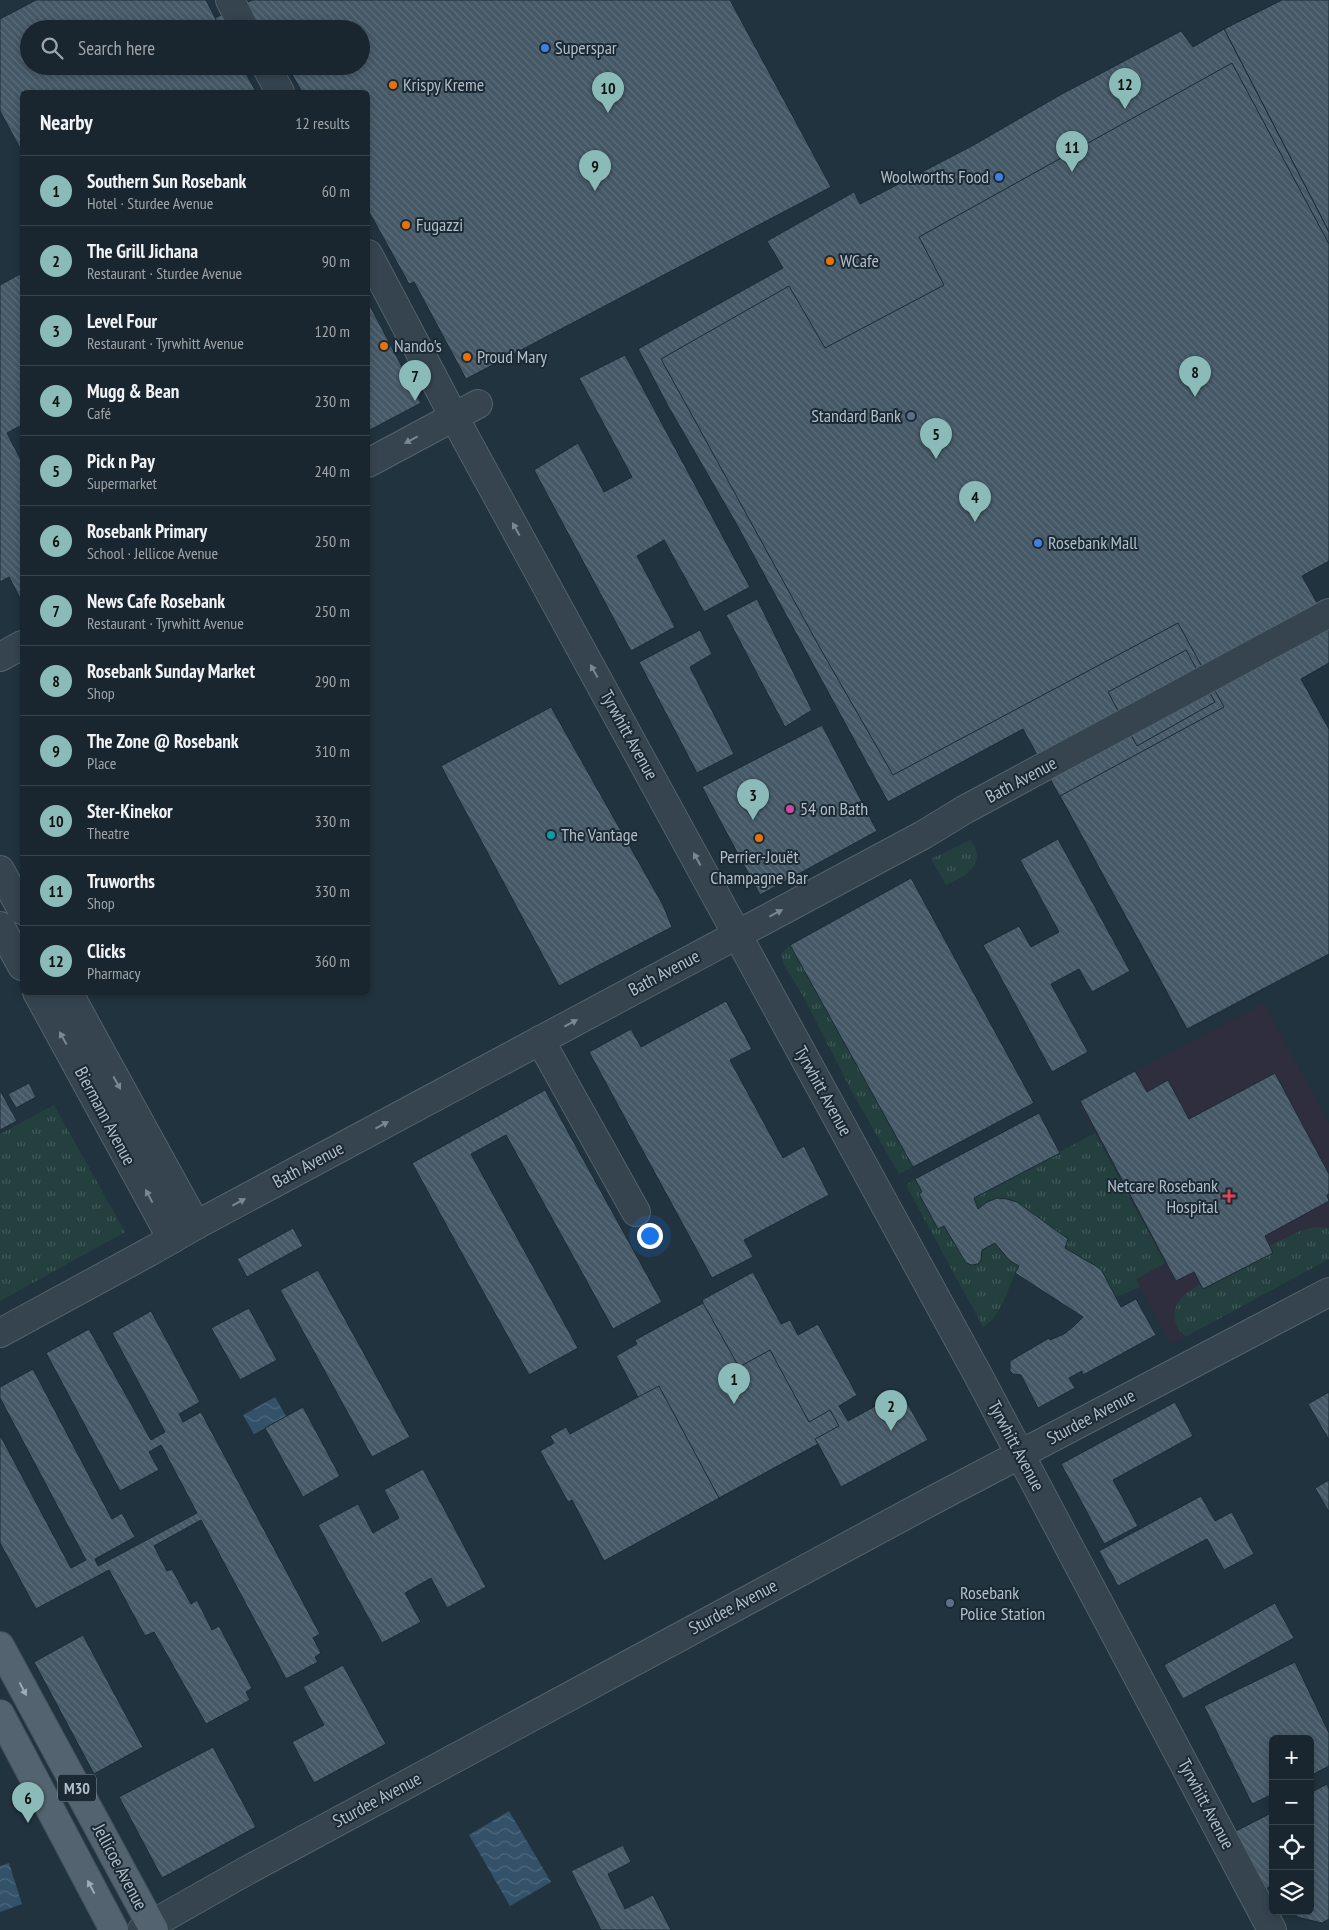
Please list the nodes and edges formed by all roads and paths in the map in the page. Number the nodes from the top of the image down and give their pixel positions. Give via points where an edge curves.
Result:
1 (230, 0) edge
2 (241, 20) edge
3 (271, 75) edge
4 (279, 90) edge
5 (370, 258) edge
6 (478, 404) dead end
7 (454, 417) junction
8 (370, 463) edge
9 (1329, 613) edge
10 (20, 646) edge
11 (0, 657) edge
12 (0, 870) edge
13 (20, 906) edge
14 (0, 926) edge
15 (738, 933) junction
16 (20, 959) edge
17 (39, 995) edge
18 (70, 995) edge
19 (540, 1040) junction
20 (636, 1212) dead end
21 (196, 1225) junction
22 (172, 1239) junction
23 (1329, 1292) edge
24 (0, 1332) edge
25 (1020, 1454) junction
26 (0, 1646) edge
27 (0, 1714) edge
28 (149, 1928) edge
29 (114, 1930) edge
30 (1272, 1930) edge

1 - 2 street
3 - 4 street
5 - 7 street, Tyrwhitt Avenue
6 - 7 street
7 -> 8 street
15 -> 7 street, Tyrwhitt Avenue
15 -> 9 street, Bath Avenue
10 - 11 street
12 - 13 street
14 - 16 street
19 -> 15 street, Bath Avenue
15 - 25 street, Tyrwhitt Avenue
22 -> 17 street, Biermann Avenue
18 -> 21 street, Biermann Avenue
19 - 20 street
21 -> 19 street, Bath Avenue
21 - 22 street, Bath Avenue
22 - 24 street, Bath Avenue
23 - 25 street, Sturdee Avenue
25 - 28 street, Sturdee Avenue via 263,1861
25 - 30 street, Tyrwhitt Avenue
26 -> 28 main road, Jellicoe Avenue / M30
29 -> 27 main road, Jellicoe Avenue / M30

